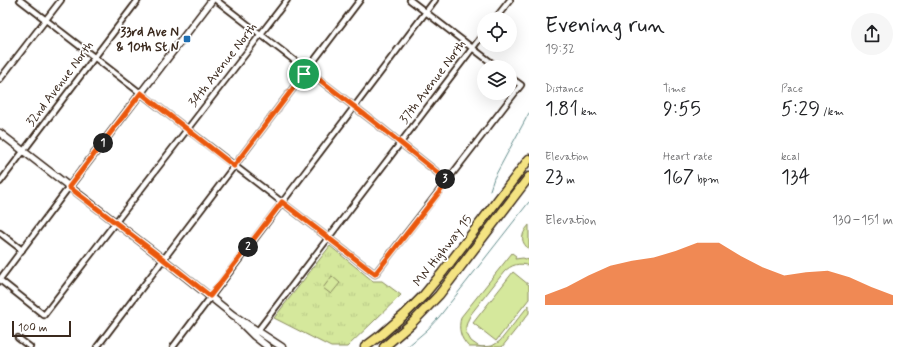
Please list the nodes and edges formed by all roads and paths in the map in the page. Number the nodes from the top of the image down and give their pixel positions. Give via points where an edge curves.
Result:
1 (20, 0) edge
2 (61, 0) edge
3 (138, 0) edge
4 (212, 0) edge
5 (216, 0) edge
6 (287, 0) edge
7 (360, 0) edge
8 (410, 0) edge
9 (435, 0) edge
10 (510, 0) edge
11 (426, 12) junction
12 (501, 12) edge
13 (46, 20) junction
14 (260, 35) junction
15 (477, 42) edge
16 (472, 48) junction
17 (94, 57) junction
18 (488, 60) edge
19 (307, 70) junction
20 (0, 79) edge
21 (517, 82) edge
22 (517, 90) edge
23 (141, 93) junction
24 (510, 100) edge
25 (354, 107) junction
26 (187, 129) junction
27 (0, 134) edge
28 (400, 143) junction
29 (23, 151) junction
30 (529, 159) edge
31 (234, 166) junction
32 (529, 177) edge
33 (448, 181) junction
34 (0, 182) edge
35 (69, 187) junction
36 (282, 202) junction
37 (116, 222) junction
38 (0, 233) edge
39 (327, 238) junction
40 (22, 250) junction
41 (163, 259) junction
42 (0, 280) edge
43 (210, 296) junction
44 (256, 333) junction
45 (18, 338) dead end
46 (30, 347) edge
47 (97, 347) edge
48 (172, 347) edge
49 (268, 347) edge
50 (282, 347) edge
51 (364, 347) edge
52 (384, 347) edge

1 - 13 street
2 - 13 street
3 - 17 street, 32nd Avenue North
4 - 23 street
5 - 14 street
6 - 14 street, 34th Avenue North
7 - 19 street
8 - 11 street
9 - 11 street
10 - 12 street
11 - 16 street
11 - 25 street
13 - 17 street
13 - 20 street
14 - 19 street
14 - 26 street, 34th Avenue North
15 - 16 street, 37th Avenue North
16 - 18 street
16 - 28 street, 37th Avenue North
17 - 23 street
17 - 29 street, 32nd Avenue North
19 - 25 street
19 - 31 street
21 - 22 street via 521,85
23 - 26 street
23 - 35 street
24 - 33 street
25 - 28 street
25 - 36 street
26 - 31 street
26 - 37 street, 34th Avenue North
27 - 29 street
28 - 33 street
28 - 39 street, 37th Avenue North
29 - 34 street, 32nd Avenue North
29 - 35 street
30 - 51 highway, MN Highway 15 via 423,296 392,326
31 - 36 street
31 - 41 street
32 - 52 highway, MN Highway 15 via 439,295
33 - 39 street via 375,274
35 - 37 street
35 - 40 street
36 - 39 street
36 - 43 street
37 - 41 street
37 - 42 street, 34th Avenue North via 44,315
38 - 40 street
39 - 44 street, 37th Avenue North
40 - 42 street
41 - 43 street
41 - 47 street
43 - 44 street
43 - 48 street
44 - 49 street
44 - 50 street
45 - 46 street

